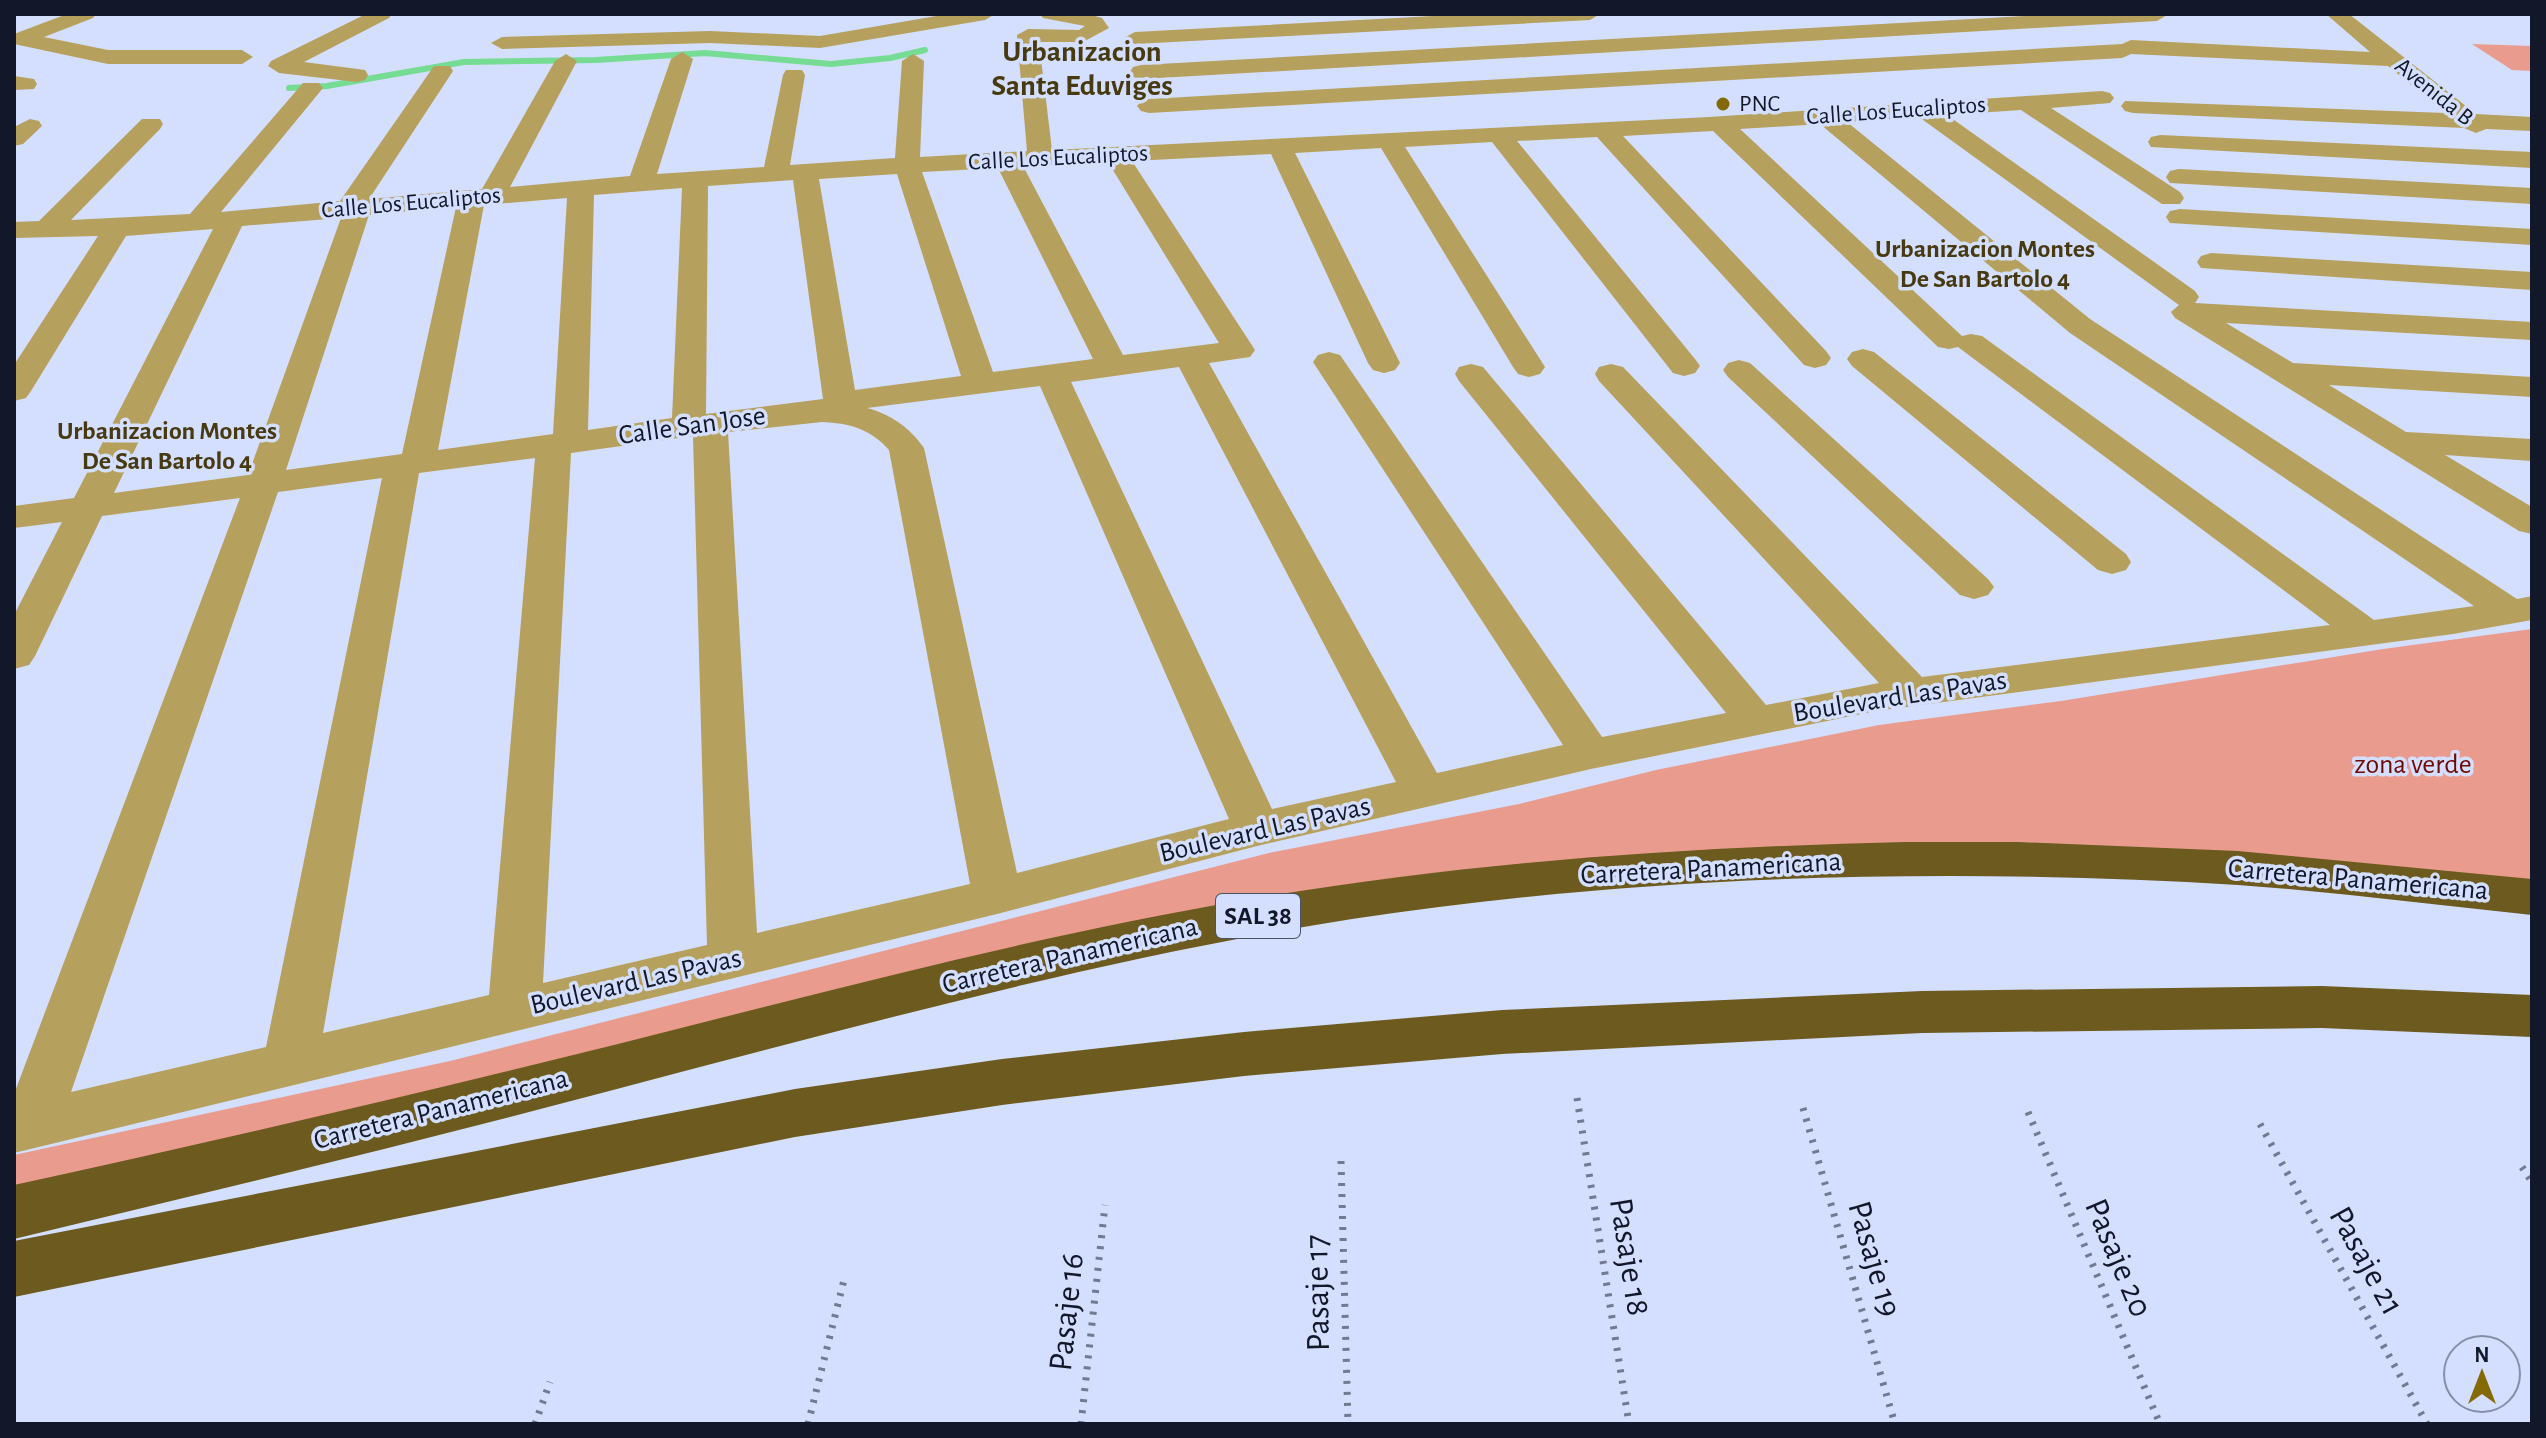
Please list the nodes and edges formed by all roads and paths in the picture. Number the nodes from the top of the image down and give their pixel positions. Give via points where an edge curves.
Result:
1 (86, 14) edge
2 (382, 14) edge
3 (720, 14) edge
4 (985, 14) edge
5 (1050, 14) edge
6 (1130, 14) edge
7 (1592, 14) edge
8 (2336, 14) edge
9 (2166, 18) edge
10 (2129, 20) dead end
11 (815, 23) dead end
12 (2313, 28) dead end
13 (2359, 30) junction
14 (710, 37) junction
15 (1135, 38) junction
16 (16, 40) edge
17 (829, 41) junction
18 (502, 43) dead end
19 (1627, 46) junction
20 (682, 59) dead end
21 (2394, 60) junction
22 (566, 61) dead end
23 (913, 61) dead end
24 (279, 66) junction
25 (442, 71) dead end
26 (1141, 72) junction
27 (357, 75) dead end
28 (794, 75) dead end
29 (1660, 77) junction
30 (311, 88) dead end
31 (2398, 88) dead end
32 (2430, 90) junction
33 (2102, 98) dead end
34 (2026, 103) junction
35 (1149, 106) junction
36 (2133, 106) dead end
37 (1923, 109) junction
38 (1825, 116) junction
39 (2469, 121) junction
40 (1714, 123) junction
41 (151, 124) dead end
42 (2532, 124) edge
43 (1603, 129) junction
44 (1499, 135) junction
45 (1389, 141) junction
46 (2160, 142) dead end
47 (1280, 147) junction
48 (1158, 153) junction
49 (1116, 155) junction
50 (1040, 159) junction
51 (1007, 160) junction
52 (2528, 163) edge
53 (907, 166) junction
54 (791, 173) junction
55 (695, 179) junction
56 (641, 183) junction
57 (581, 188) junction
58 (482, 196) junction
59 (2532, 196) edge
60 (2177, 197) junction
61 (354, 207) junction
62 (232, 218) junction
63 (198, 222) junction
64 (117, 228) junction
65 (14, 230) edge
66 (45, 231) junction
67 (2532, 237) edge
68 (2211, 262) dead end
69 (2532, 281) edge
70 (2184, 297) dead end
71 (2532, 331) edge
72 (1189, 356) junction
73 (1815, 358) dead end
74 (1863, 359) dead end
75 (1329, 362) dead end
76 (1384, 363) dead end
77 (1113, 366) junction
78 (1684, 366) dead end
79 (1529, 367) dead end
80 (1739, 370) dead end
81 (2286, 373) junction
82 (1051, 374) junction
83 (1471, 374) dead end
84 (1611, 374) dead end
85 (980, 383) junction
86 (2532, 387) edge
87 (14, 391) edge
88 (840, 408) junction
89 (699, 425) junction
90 (2400, 442) junction
91 (562, 443) junction
92 (2532, 450) edge
93 (411, 464) junction
94 (263, 484) junction
95 (88, 507) junction
96 (14, 517) edge
97 (2532, 523) edge
98 (2112, 562) dead end
99 (1974, 587) dead end
100 (2521, 610) edge
101 (2366, 633) junction
102 (14, 656) edge
103 (1912, 692) junction
104 (1756, 721) junction
105 (1591, 754) junction
106 (1424, 792) junction
107 (1257, 829) junction
108 (997, 896) junction
109 (2532, 897) edge
110 (733, 959) junction
111 (515, 1010) junction
112 (2532, 1016) edge
113 (290, 1064) junction
114 (1577, 1098) dead end
115 (1803, 1108) dead end
116 (2028, 1112) dead end
117 (2260, 1124) dead end
118 (22, 1127) edge
119 (1341, 1161) dead end
120 (2522, 1167) dead end
121 (2532, 1182) edge
122 (1105, 1205) dead end
123 (14, 1212) edge
124 (14, 1269) edge
125 (844, 1280) dead end
126 (550, 1382) dead end
127 (535, 1424) edge
128 (808, 1424) edge
129 (1081, 1424) edge
130 (1348, 1424) edge
131 (1629, 1424) edge
132 (1895, 1424) edge
133 (2160, 1424) edge
134 (2427, 1424) edge

1 - 16 street
2 - 24 street
3 - 14 street
4 - 17 street
5 - 50 street via 1095,22 1098,28 1083,36 1028,35
6 - 15 street
7 - 15 street
7 - 19 street
8 - 13 street, Avenida B
9 - 10 street
9 - 19 street
11 - 17 street
12 - 13 street
13 - 21 street, Avenida B
14 - 17 street
14 - 18 street
15 - 26 street
16 - 24 street via 108,57
19 - 26 street
19 - 29 street
20 - 56 street
21 - 29 street via 2127,49
21 - 32 street, Avenida B
22 - 58 street
23 - 53 street
24 - 27 street
25 - 61 street
26 - 35 street
28 - 54 street
29 - 35 street
29 - 40 street
30 - 63 street
31 - 32 street
32 - 39 street, Avenida B
33 - 34 street, Calle Los Eucaliptos
34 - 37 street, Calle Los Eucaliptos
34 - 60 street
35 - 48 street
36 - 39 street
37 - 38 street, Calle Los Eucaliptos
37 - 70 street
38 - 40 street, Calle Los Eucaliptos
38 - 100 street via 2078,324
39 - 42 street
39 - 52 street, Avenida B
40 - 43 street, Calle Los Eucaliptos
40 - 101 street via 1960,342
41 - 66 street
43 - 44 street, Calle Los Eucaliptos
43 - 73 street
44 - 45 street, Calle Los Eucaliptos
44 - 78 street
45 - 47 street, Calle Los Eucaliptos
45 - 79 street
46 - 52 street
47 - 48 street, Calle Los Eucaliptos
47 - 76 street
48 - 49 street, Calle Los Eucaliptos
49 - 50 street, Calle Los Eucaliptos
49 - 72 street via 1239,350
50 - 51 street, Calle Los Eucaliptos
51 - 53 street, Calle Los Eucaliptos
51 - 77 street
53 - 54 street, Calle Los Eucaliptos
53 - 85 street
54 - 55 street, Calle Los Eucaliptos
54 - 88 street
55 - 56 street, Calle Los Eucaliptos
55 - 89 street
56 - 57 street, Calle Los Eucaliptos
57 - 58 street, Calle Los Eucaliptos
57 - 91 street
58 - 61 street, Calle Los Eucaliptos
58 - 93 street
59 - 60 street
60 - 67 street
61 - 62 street, Calle Los Eucaliptos
61 - 94 street
62 - 63 street, Calle Los Eucaliptos
62 - 95 street
63 - 64 street, Calle Los Eucaliptos
64 - 66 street, Calle Los Eucaliptos
64 - 87 street
65 - 66 street, Calle Los Eucaliptos
68 - 69 street
71 - 81 street via 2186,312
72 - 77 street
72 - 106 street
74 - 98 street
75 - 105 street
77 - 82 street
80 - 99 street
81 - 86 street
81 - 90 street
82 - 85 street
82 - 107 street
83 - 104 street
84 - 103 street
85 - 88 street
88 - 89 street, Calle San Jose
88 - 108 street, Calle San Jose via 893,430 906,448
89 - 91 street, Calle San Jose
89 - 110 street
90 - 92 street
90 - 97 street
91 - 93 street, Calle San Jose
91 - 111 street
93 - 94 street, Calle San Jose
93 - 113 street
94 - 95 street, Calle San Jose
94 - 118 street
95 - 96 street, Calle San Jose
95 - 102 street
100 - 101 street, Boulevard Las Pavas
101 - 103 street, Boulevard Las Pavas
103 - 104 street, Boulevard Las Pavas
104 - 105 street, Boulevard Las Pavas
105 - 106 street, Boulevard Las Pavas
106 - 107 street, Boulevard Las Pavas
107 - 108 street, Boulevard Las Pavas
108 - 110 street, Boulevard Las Pavas
109 - 123 highway, Carretera Panamericana / SAL 38 via 2238,868 1918,859 1733,865 1361,900 1194,926
110 - 111 street, Boulevard Las Pavas
111 - 113 street, Boulevard Las Pavas
112 - 124 highway via 2322,1007 1922,1012 1502,1032 1244,1054 795,1113
113 - 118 street, Boulevard Las Pavas
114 - 131 path, Pasaje 18
115 - 132 path, Pasaje 19
116 - 133 path, Pasaje 20
117 - 134 path, Pasaje 21
119 - 130 path, Pasaje 17
120 - 121 path
122 - 129 path, Pasaje 16
125 - 128 path
126 - 127 path

